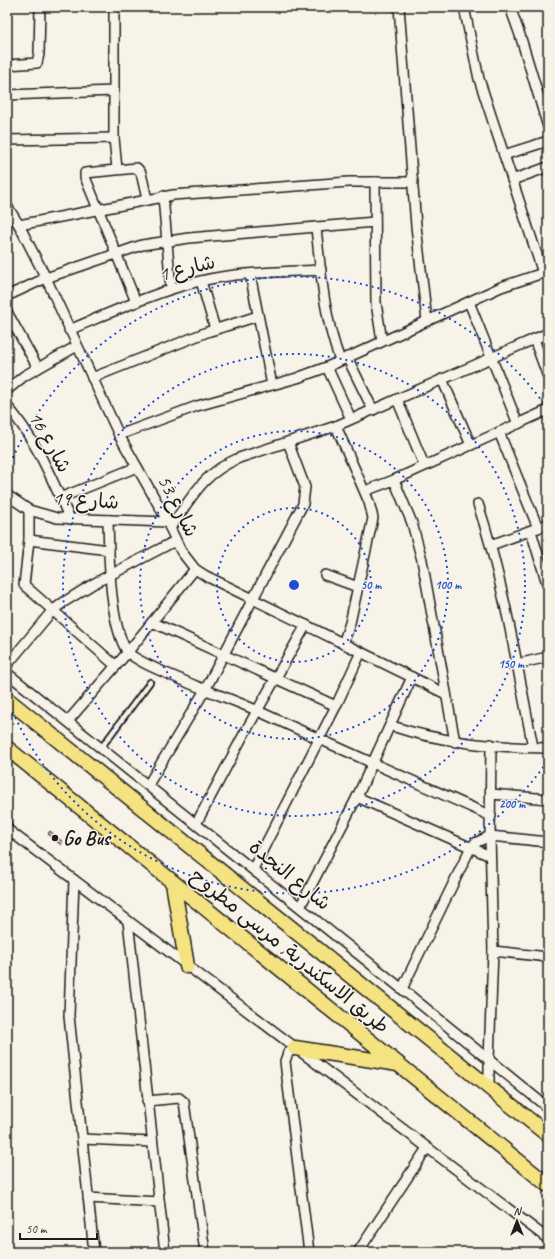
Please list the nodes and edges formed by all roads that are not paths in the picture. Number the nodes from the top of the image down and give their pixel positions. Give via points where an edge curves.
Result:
1 (40, 7) edge
2 (114, 7) edge
3 (399, 7) edge
4 (464, 7) edge
5 (510, 7) edge
6 (7, 65) edge
7 (114, 91) junction
8 (7, 95) edge
9 (548, 127) edge
10 (114, 138) junction
11 (7, 140) edge
12 (548, 141) edge
13 (504, 155) junction
14 (548, 167) edge
15 (117, 169) junction
16 (512, 180) junction
17 (375, 182) junction
18 (413, 182) junction
19 (163, 196) junction
20 (147, 199) junction
21 (7, 206) edge
22 (98, 210) junction
23 (375, 222) junction
24 (19, 225) junction
25 (316, 228) junction
26 (166, 240) junction
27 (116, 253) junction
28 (321, 270) junction
29 (545, 272) edge
30 (250, 274) junction
31 (46, 278) junction
32 (201, 281) junction
33 (171, 289) junction
34 (7, 296) edge
35 (136, 302) junction
36 (469, 302) junction
37 (7, 312) edge
38 (258, 316) junction
39 (427, 321) junction
40 (215, 329) junction
41 (69, 330) junction
42 (548, 333) edge
43 (534, 339) junction
44 (382, 341) junction
45 (77, 346) junction
46 (492, 357) junction
47 (344, 359) junction
48 (327, 366) junction
49 (38, 368) junction
50 (548, 377) edge
51 (92, 378) junction
52 (442, 379) junction
53 (8, 385) edge
54 (272, 385) junction
55 (396, 399) junction
56 (7, 406) edge
57 (373, 410) junction
58 (548, 410) edge
59 (351, 419) junction
60 (518, 424) junction
61 (336, 426) junction
62 (499, 432) junction
63 (119, 435) junction
64 (288, 442) junction
65 (471, 445) junction
66 (424, 465) junction
67 (137, 467) junction
68 (394, 480) junction
69 (365, 491) junction
70 (7, 495) edge
71 (60, 498) junction
72 (478, 504) dead end
73 (29, 510) junction
74 (70, 519) junction
75 (108, 520) junction
76 (548, 524) edge
77 (169, 525) junction
78 (534, 529) junction
79 (28, 540) junction
80 (175, 541) junction
81 (491, 545) junction
82 (109, 550) junction
83 (195, 569) junction
84 (325, 575) dead end
85 (110, 576) junction
86 (358, 587) junction
87 (548, 587) edge
88 (253, 599) junction
89 (52, 611) junction
90 (152, 622) junction
91 (306, 625) junction
92 (343, 644) junction
93 (361, 652) junction
94 (128, 653) junction
95 (224, 655) junction
96 (548, 657) edge
97 (517, 664) junction
98 (7, 665) edge
99 (116, 666) junction
100 (7, 672) edge
101 (412, 677) junction
102 (275, 678) junction
103 (150, 682) dead end
104 (205, 690) junction
105 (446, 694) junction
106 (7, 699) edge
107 (336, 706) junction
108 (257, 711) junction
109 (68, 721) junction
110 (392, 726) junction
111 (318, 740) junction
112 (455, 742) junction
113 (491, 744) junction
114 (533, 747) junction
115 (7, 748) edge
116 (101, 748) junction
117 (548, 748) edge
118 (373, 764) junction
119 (148, 785) junction
120 (491, 794) junction
121 (357, 797) junction
122 (548, 799) edge
123 (490, 816) junction
124 (7, 819) edge
125 (196, 824) junction
126 (8, 832) edge
127 (490, 836) junction
128 (548, 842) edge
129 (470, 848) junction
130 (490, 856) junction
131 (253, 869) junction
132 (74, 880) junction
133 (173, 883) junction
134 (300, 907) junction
135 (128, 921) junction
136 (493, 951) junction
137 (548, 956) edge
138 (187, 966) junction
139 (402, 989) junction
140 (295, 1048) junction
141 (489, 1060) junction
142 (400, 1065) junction
143 (489, 1088) junction
144 (147, 1101) junction
145 (548, 1108) edge
146 (548, 1135) edge
147 (82, 1139) junction
148 (152, 1142) junction
149 (427, 1148) junction
150 (548, 1185) edge
151 (88, 1198) junction
152 (159, 1202) junction
153 (548, 1239) edge
154 (94, 1252) edge
155 (165, 1252) edge
156 (205, 1252) edge
157 (309, 1252) edge
158 (358, 1252) edge

1 - 6 street via 37,63
2 - 7 street
3 - 18 street
4 - 13 street via 479,79
5 - 9 street
7 - 8 street
7 - 10 street
10 - 11 street
10 - 15 street
12 - 13 street
13 - 16 street
14 - 16 street
15 - 20 street via 140,169
15 - 22 street via 85,173
16 - 29 street
17 - 18 street
17 - 19 street via 222,190
17 - 23 street
18 - 39 street
19 - 20 street
19 - 26 street
20 - 22 street
21 - 24 street, شارع 53
22 - 24 street
22 - 27 street
23 - 25 street
23 - 44 street via 376,303
24 - 31 street, شارع 53
25 - 26 street
25 - 28 street
26 - 27 street
26 - 33 street
27 - 31 street
27 - 35 street
28 - 30 street, شارع 1
28 - 47 street via 329,327
29 - 36 street
30 - 32 street, شارع 1
30 - 38 street
31 - 34 street
31 - 41 street, شارع 53
32 - 33 street, شارع 1
32 - 40 street
33 - 35 street, شارع 1
35 - 41 street, شارع 1
36 - 39 street
36 - 46 street
37 - 49 street
38 - 40 street
38 - 54 street
39 - 44 street
40 - 51 street
41 - 45 street, شارع 53
42 - 43 street
43 - 46 street
43 - 50 street
44 - 47 street
45 - 49 street
45 - 51 street, شارع 53
46 - 52 street
46 - 60 street
47 - 48 street
47 - 57 street
48 - 54 street
48 - 59 street
49 - 53 street
51 - 63 street, شارع 53
52 - 55 street
52 - 65 street
54 - 63 street via 196,406
55 - 57 street
55 - 66 street
56 - 71 street, شارع 16 via 31,438
57 - 59 street
58 - 60 street
59 - 61 street
60 - 62 street
61 - 64 street
61 - 69 street
62 - 65 street
62 - 78 street
63 - 67 street, شارع 53
64 - 77 street via 239,458 214,470
64 - 88 street via 305,487 303,504
65 - 66 street
66 - 68 street
67 - 71 street
67 - 77 street, شارع 53
68 - 69 street
68 - 105 street via 412,523 419,548
69 - 86 street via 373,518
70 - 73 street, شارع 19
71 - 74 street, شارع 16
72 - 81 street
73 - 74 street, شارع 19
73 - 79 street
74 - 75 street, شارع 19
75 - 77 street, شارع 19
75 - 82 street
76 - 78 street
77 - 80 street, شارع 53
78 - 81 street
78 - 87 street
79 - 82 street
79 - 89 street via 24,585
80 - 83 street, شارع 53 via 180,552
80 - 85 street
81 - 97 street
82 - 85 street
83 - 88 street, شارع 53
83 - 90 street
84 - 86 street
85 - 89 street
85 - 94 street via 118,625
86 - 92 street
88 - 91 street, شارع 53
88 - 95 street
89 - 98 street
89 - 99 street
90 - 94 street
90 - 95 street
91 - 92 street, شارع 53
91 - 102 street
92 - 93 street, شارع 53
93 - 101 street, شارع 53
93 - 107 street
94 - 99 street
94 - 104 street
95 - 102 street
95 - 104 street
96 - 97 street
97 - 114 street
99 - 109 street
100 - 109 street, شارع النجدة
101 - 105 street, شارع 53
101 - 110 street
102 - 107 street
102 - 108 street
103 - 116 lane
104 - 108 street
104 - 119 street
105 - 112 street
106 - 143 main road, طريق الاسكندرية, مرسى مطروح
107 - 111 street
108 - 111 street
108 - 125 street
109 - 116 street, شارع النجدة
110 - 112 street via 415,734
110 - 118 street
111 - 118 street
111 - 131 street
112 - 113 street
113 - 114 street
113 - 120 street
114 - 117 street
115 - 133 main road, طريق الاسكندرية, مرسى مطروح
116 - 119 street, شارع النجدة
118 - 121 street
118 - 123 street
119 - 125 street, شارع النجدة
120 - 122 street
120 - 123 street
121 - 129 street
121 - 134 street
123 - 127 street
124 - 126 lane
125 - 131 street, شارع النجدة
126 - 132 street
127 - 128 street
127 - 129 street
127 - 130 street
129 - 130 street
129 - 139 street
130 - 136 street
131 - 134 street, شارع النجدة
132 - 135 street
132 - 147 street via 70,1016
133 - 138 main road
133 - 142 main road, طريق الاسكندرية, مرسى مطروح
134 - 139 street, شارع النجدة
135 - 138 street
135 - 144 street
136 - 137 street
136 - 141 street
138 - 140 street
139 - 141 street, شارع النجدة
140 - 142 main road
140 - 149 street
140 - 157 street via 288,1053 285,1061
141 - 143 street
141 - 145 street, شارع النجدة
142 - 150 main road, طريق الاسكندرية, مرسى مطروح
143 - 146 main road, طريق الاسكندرية, مرسى مطروح
144 - 148 street
144 - 156 street via 179,1098 184,1102
147 - 148 street
147 - 151 street
148 - 152 street
149 - 153 street
149 - 158 street
151 - 152 street
151 - 154 street
152 - 155 street

